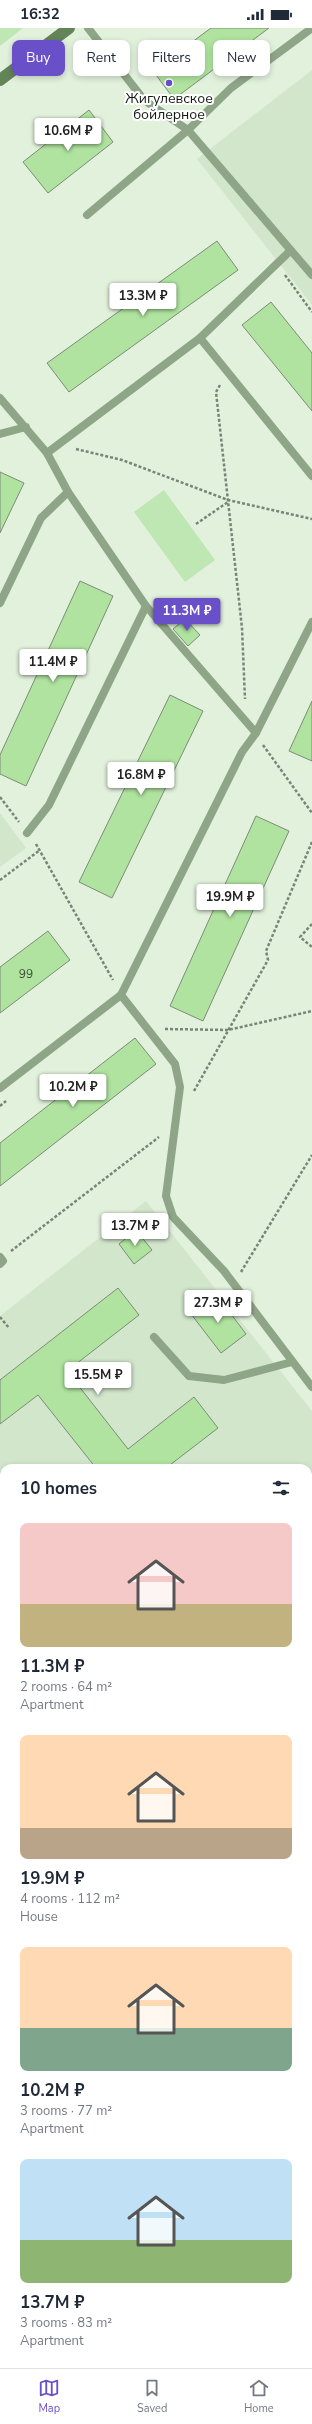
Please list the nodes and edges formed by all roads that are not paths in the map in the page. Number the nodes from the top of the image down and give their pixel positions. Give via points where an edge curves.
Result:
1 (69, 28) edge
2 (88, 28) edge
3 (312, 28) edge
4 (0, 80) edge
5 (188, 130) junction
6 (87, 215) dead end
7 (290, 251) junction
8 (312, 275) edge
9 (200, 338) junction
10 (0, 398) edge
11 (26, 427) junction
12 (0, 434) edge
13 (48, 453) junction
14 (312, 476) edge
15 (68, 492) junction
16 (0, 603) edge
17 (146, 606) junction
18 (312, 622) edge
19 (256, 733) junction
20 (27, 833) dead end
21 (121, 995) junction
22 (0, 1088) edge
23 (154, 1337) dead end
24 (292, 1362) junction
25 (312, 1387) edge

1 - 4 main road
2 - 5 lane via 144,100
3 - 5 lane via 231,88
5 - 6 lane
5 - 7 lane
7 - 8 lane
7 - 9 lane
9 - 13 lane
9 - 14 lane
10 - 11 lane
11 - 12 lane
11 - 13 lane
13 - 15 lane
15 - 16 lane via 41,518
15 - 17 lane
17 - 19 lane
17 - 20 lane via 49,805
18 - 19 lane
19 - 21 lane via 242,752
21 - 22 lane
21 - 24 lane via 175,1064 180,1087 166,1196 173,1218 224,1271
23 - 24 lane via 189,1376 224,1380
24 - 25 lane

